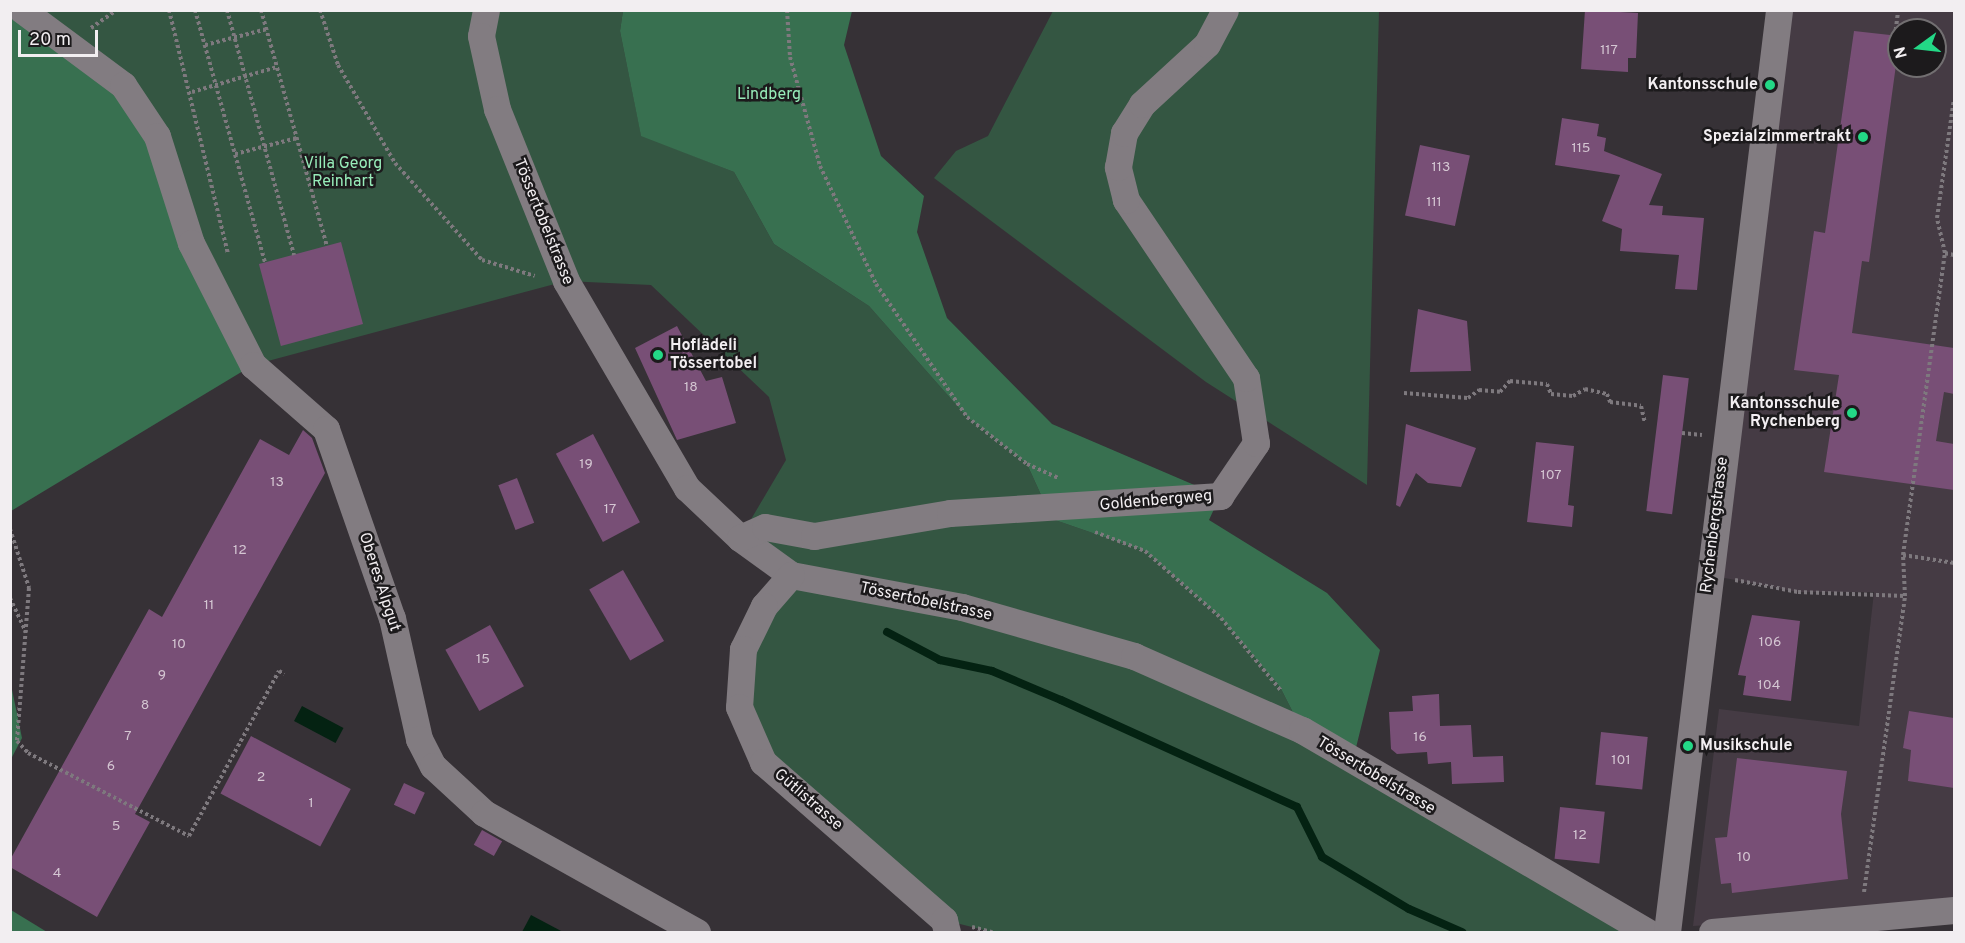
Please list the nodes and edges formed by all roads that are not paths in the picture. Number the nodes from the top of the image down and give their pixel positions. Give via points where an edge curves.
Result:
1 (22, 10) edge
2 (486, 10) edge
3 (1225, 10) edge
4 (1779, 10) edge
5 (740, 538) junction
6 (791, 575) junction
7 (1954, 910) edge
8 (697, 933) edge
9 (947, 933) edge
10 (1647, 933) edge
11 (1667, 933) edge
12 (1712, 933) edge

1 - 8 street, Oberes Alpgut via 123,85 157,136 191,243 253,365 326,429 392,618 419,739 433,766 484,813
2 - 5 street, Tössertobelstrasse via 481,36 497,109 566,281 687,488
3 - 5 street, Goldenbergweg via 1207,44 1142,104 1124,133 1118,167 1126,200 1246,378 1256,442 1220,496 950,513 814,536 765,527
4 - 11 street, Rychenbergstrasse
5 - 6 street, Tössertobelstrasse
6 - 9 street, Gütlistrasse via 764,606 743,649 739,708 763,762 944,920
6 - 10 street, Tössertobelstrasse via 962,607 1134,656 1302,730
7 - 12 street

